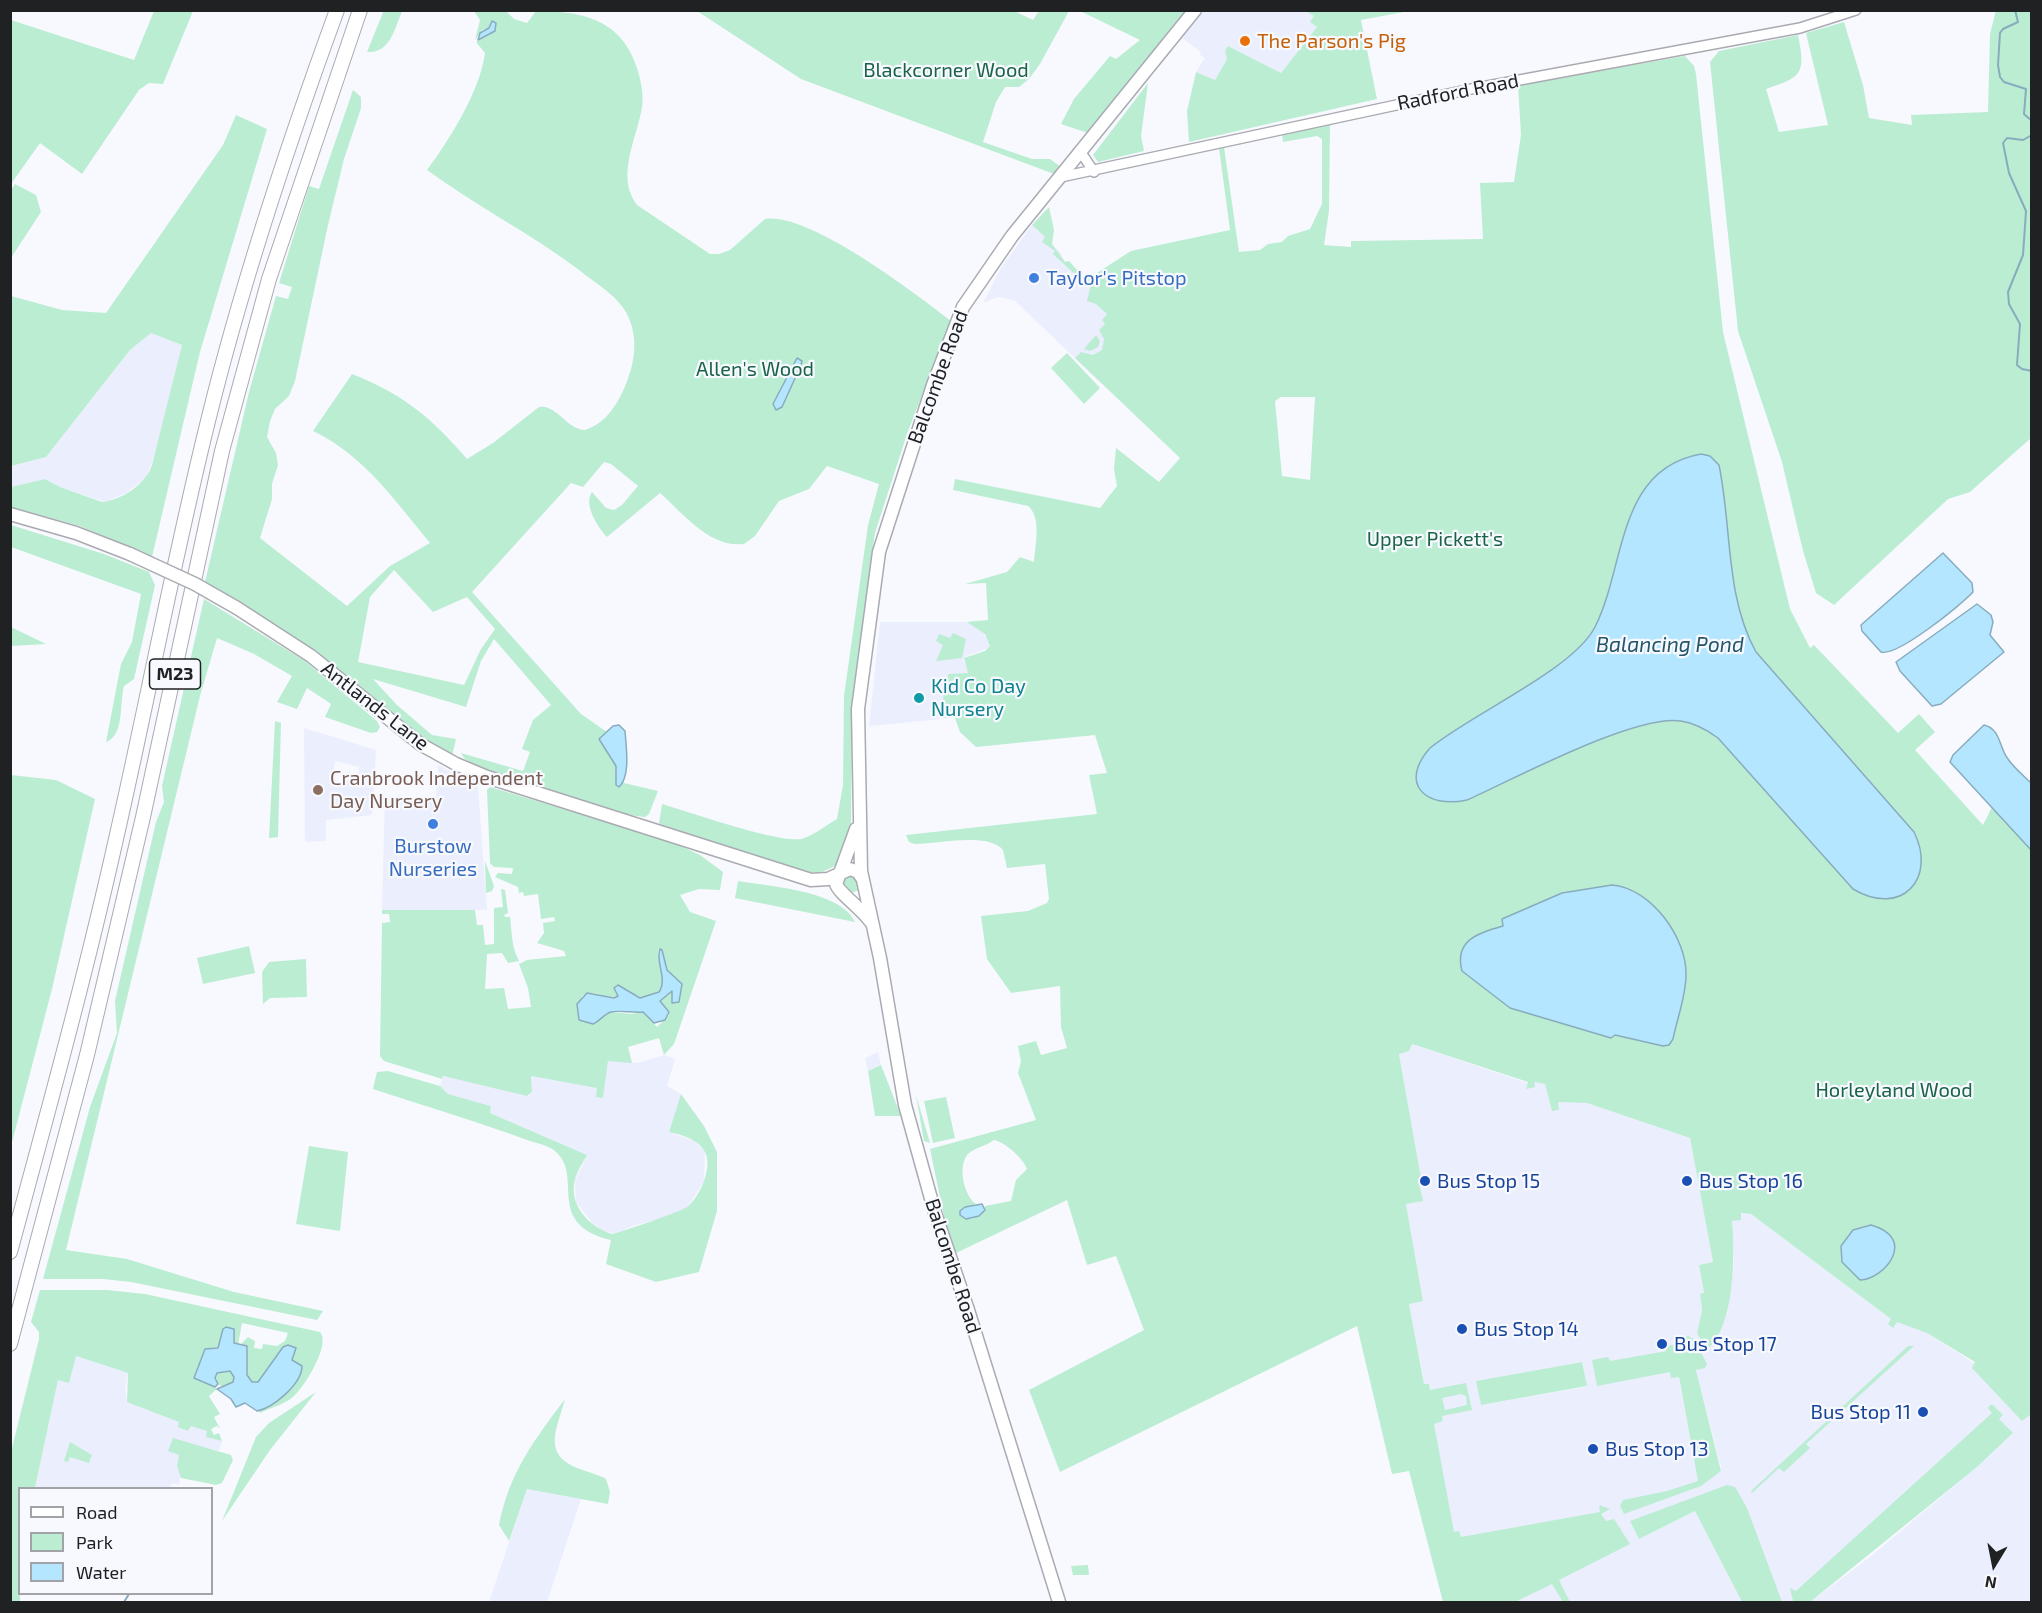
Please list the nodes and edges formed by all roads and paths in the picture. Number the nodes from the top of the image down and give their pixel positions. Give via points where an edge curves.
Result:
1 (336, 10) edge
2 (360, 10) edge
3 (1195, 10) edge
4 (1856, 10) edge
5 (1082, 154) junction
6 (1094, 172) junction
7 (1061, 177) junction
8 (10, 514) edge
9 (860, 817) junction
10 (840, 873) junction
11 (789, 874) junction
12 (863, 881) junction
13 (845, 896) junction
14 (872, 924) junction
15 (10, 1252) edge
16 (10, 1344) edge
17 (1059, 1602) edge

1 - 15 highway, M23 via 248,277 210,414 154,653 116,839
2 - 16 highway, M23 via 268,279 225,440 141,828 87,1054
3 - 5 main road, Balcombe Road
4 - 6 street, Radford Road via 1800,28 1409,102
5 - 6 street
5 - 7 main road, Balcombe Road
6 - 7 street, Radford Road
7 - 9 main road, Balcombe Road via 1012,236 963,307 890,513 876,567 860,690
8 - 11 main road, Antlands Lane, bridge via 76,533 195,584 311,656 417,741 456,764
9 - 10 main road, Balcombe Road
9 - 12 main road, Balcombe Road
10 - 11 main road, Antlands Lane via 821,881
10 - 12 main road via 852,869
10 - 13 main road via 836,886
11 - 13 main road, Antlands Lane
12 - 13 main road via 857,894
12 - 14 main road, Balcombe Road
13 - 14 main road, Balcombe Road via 857,904
14 - 17 main road, Balcombe Road via 909,1120 935,1214

